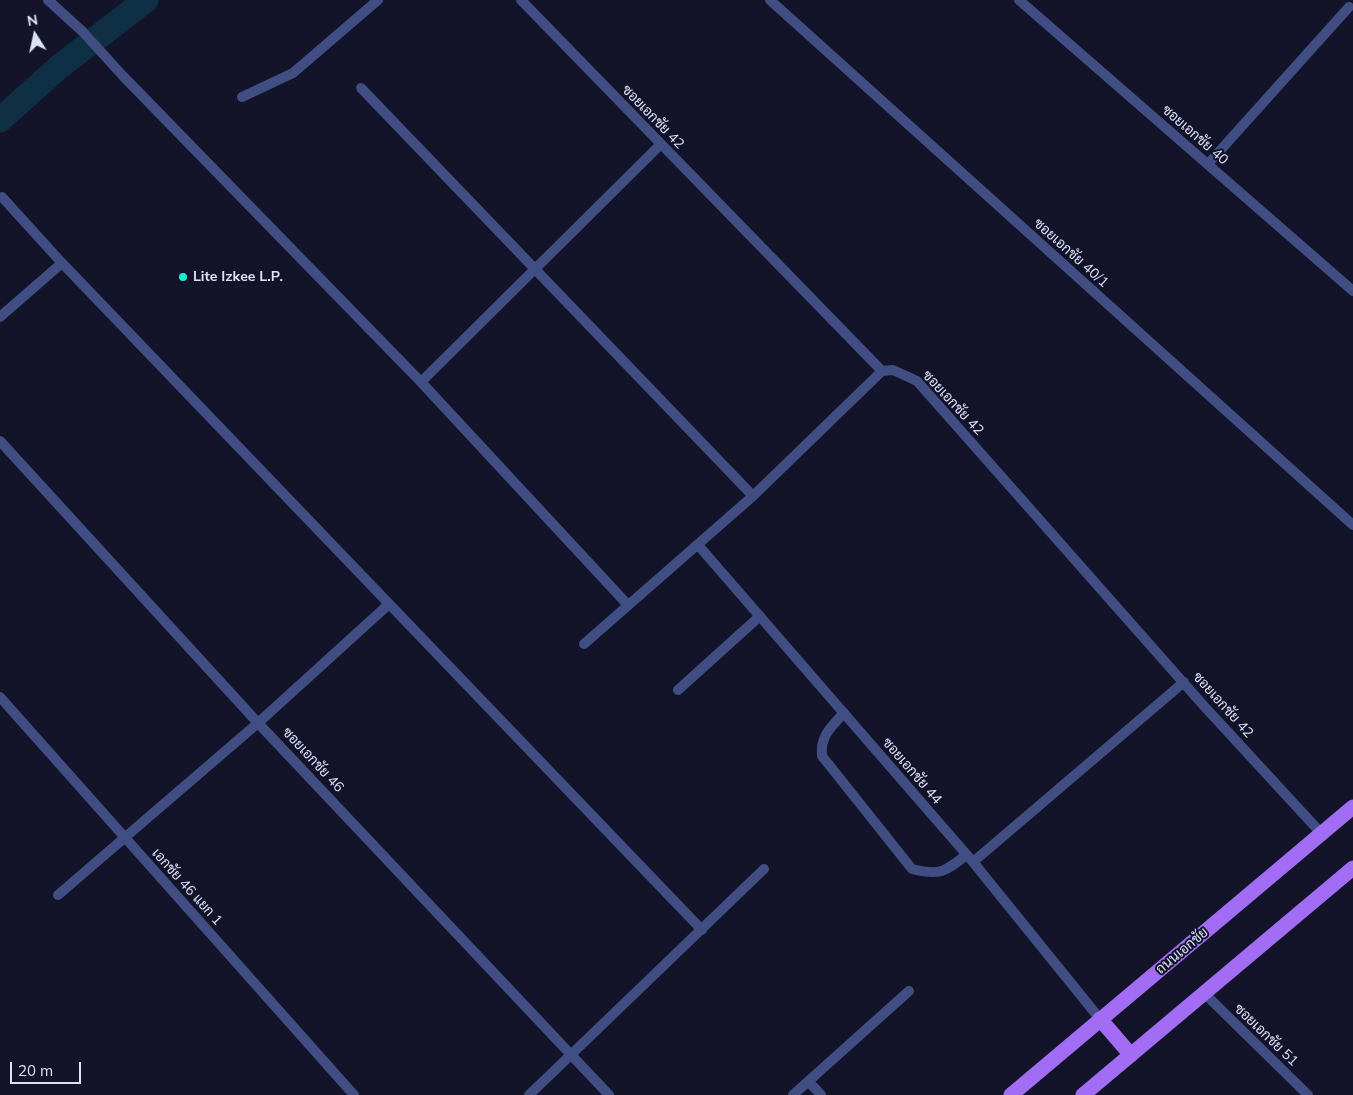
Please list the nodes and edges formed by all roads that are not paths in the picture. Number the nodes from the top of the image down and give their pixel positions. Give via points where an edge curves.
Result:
1 (48, 0) edge
2 (378, 0) edge
3 (521, 0) edge
4 (770, 0) edge
5 (1019, 0) edge
6 (1349, 7) dead end
7 (361, 88) dead end
8 (242, 97) dead end
9 (660, 145) junction
10 (1208, 164) junction
11 (2, 197) dead end
12 (62, 263) junction
13 (534, 270) junction
14 (1353, 291) edge
15 (0, 317) edge
16 (882, 371) junction
17 (421, 382) junction
18 (0, 441) edge
19 (753, 496) junction
20 (1353, 525) edge
21 (698, 545) junction
22 (389, 604) junction
23 (627, 604) junction
24 (760, 616) junction
25 (584, 644) dead end
26 (1184, 682) junction
27 (678, 690) dead end
28 (0, 696) edge
29 (844, 713) junction
30 (258, 723) junction
31 (1353, 807) edge
32 (1321, 833) junction
33 (125, 838) junction
34 (970, 858) junction
35 (764, 869) dead end
36 (1351, 873) edge
37 (58, 895) dead end
38 (702, 930) junction
39 (909, 991) dead end
40 (1205, 994) junction
41 (1100, 1019) junction
42 (571, 1054) junction
43 (1131, 1055) junction
44 (809, 1082) junction
45 (354, 1095) edge
46 (529, 1095) edge
47 (609, 1095) edge
48 (794, 1095) edge
49 (821, 1095) edge
50 (1011, 1095) edge
51 (1082, 1095) edge
52 (1308, 1095) edge

1 - 17 street
2 - 8 street via 292,73
3 - 9 street, ซอยเอกชัย 42
4 - 20 street, ซอยเอกชัย 40/1
5 - 10 street, ซอยเอกชัย 40
6 - 10 street
7 - 13 street
9 - 13 street
9 - 16 street, ซอยเอกชัย 42
10 - 14 street, ซอยเอกชัย 40
11 - 12 street
12 - 15 street
12 - 22 street
13 - 17 street
13 - 19 street
16 - 19 street
16 - 26 street, ซอยเอกชัย 42 via 893,370 917,381
17 - 23 street
18 - 30 street, ซอยเอกชัย 46
19 - 21 street
21 - 23 street
21 - 24 street, ซอยเอกชัย 44
22 - 30 street
22 - 38 street
23 - 25 street
24 - 27 street
24 - 29 street, ซอยเอกชัย 44
26 - 32 street, ซอยเอกชัย 42
26 - 34 street
28 - 33 street, เอกชัย 46 แยก 1
29 - 34 street, ซอยเอกชัย 44
29 - 34 street via 826,731 821,746 822,756 912,869 928,873 947,871
30 - 33 street
30 - 42 street, ซอยเอกชัย 46
31 - 32 main road, ถนนเอกชัย
32 - 41 main road, ถนนเอกชัย
33 - 37 street
33 - 45 street, เอกชัย 46 แยก 1
34 - 41 street, ซอยเอกชัย 44
35 - 38 street
36 - 40 main road
38 - 42 street
39 - 44 street
40 - 43 main road
40 - 52 street, ซอยเอกชัย 51
41 - 43 main road
41 - 50 main road, ถนนเอกชัย
42 - 46 street
42 - 47 street, ซอยเอกชัย 46
43 - 51 main road
44 - 48 street
44 - 49 street

